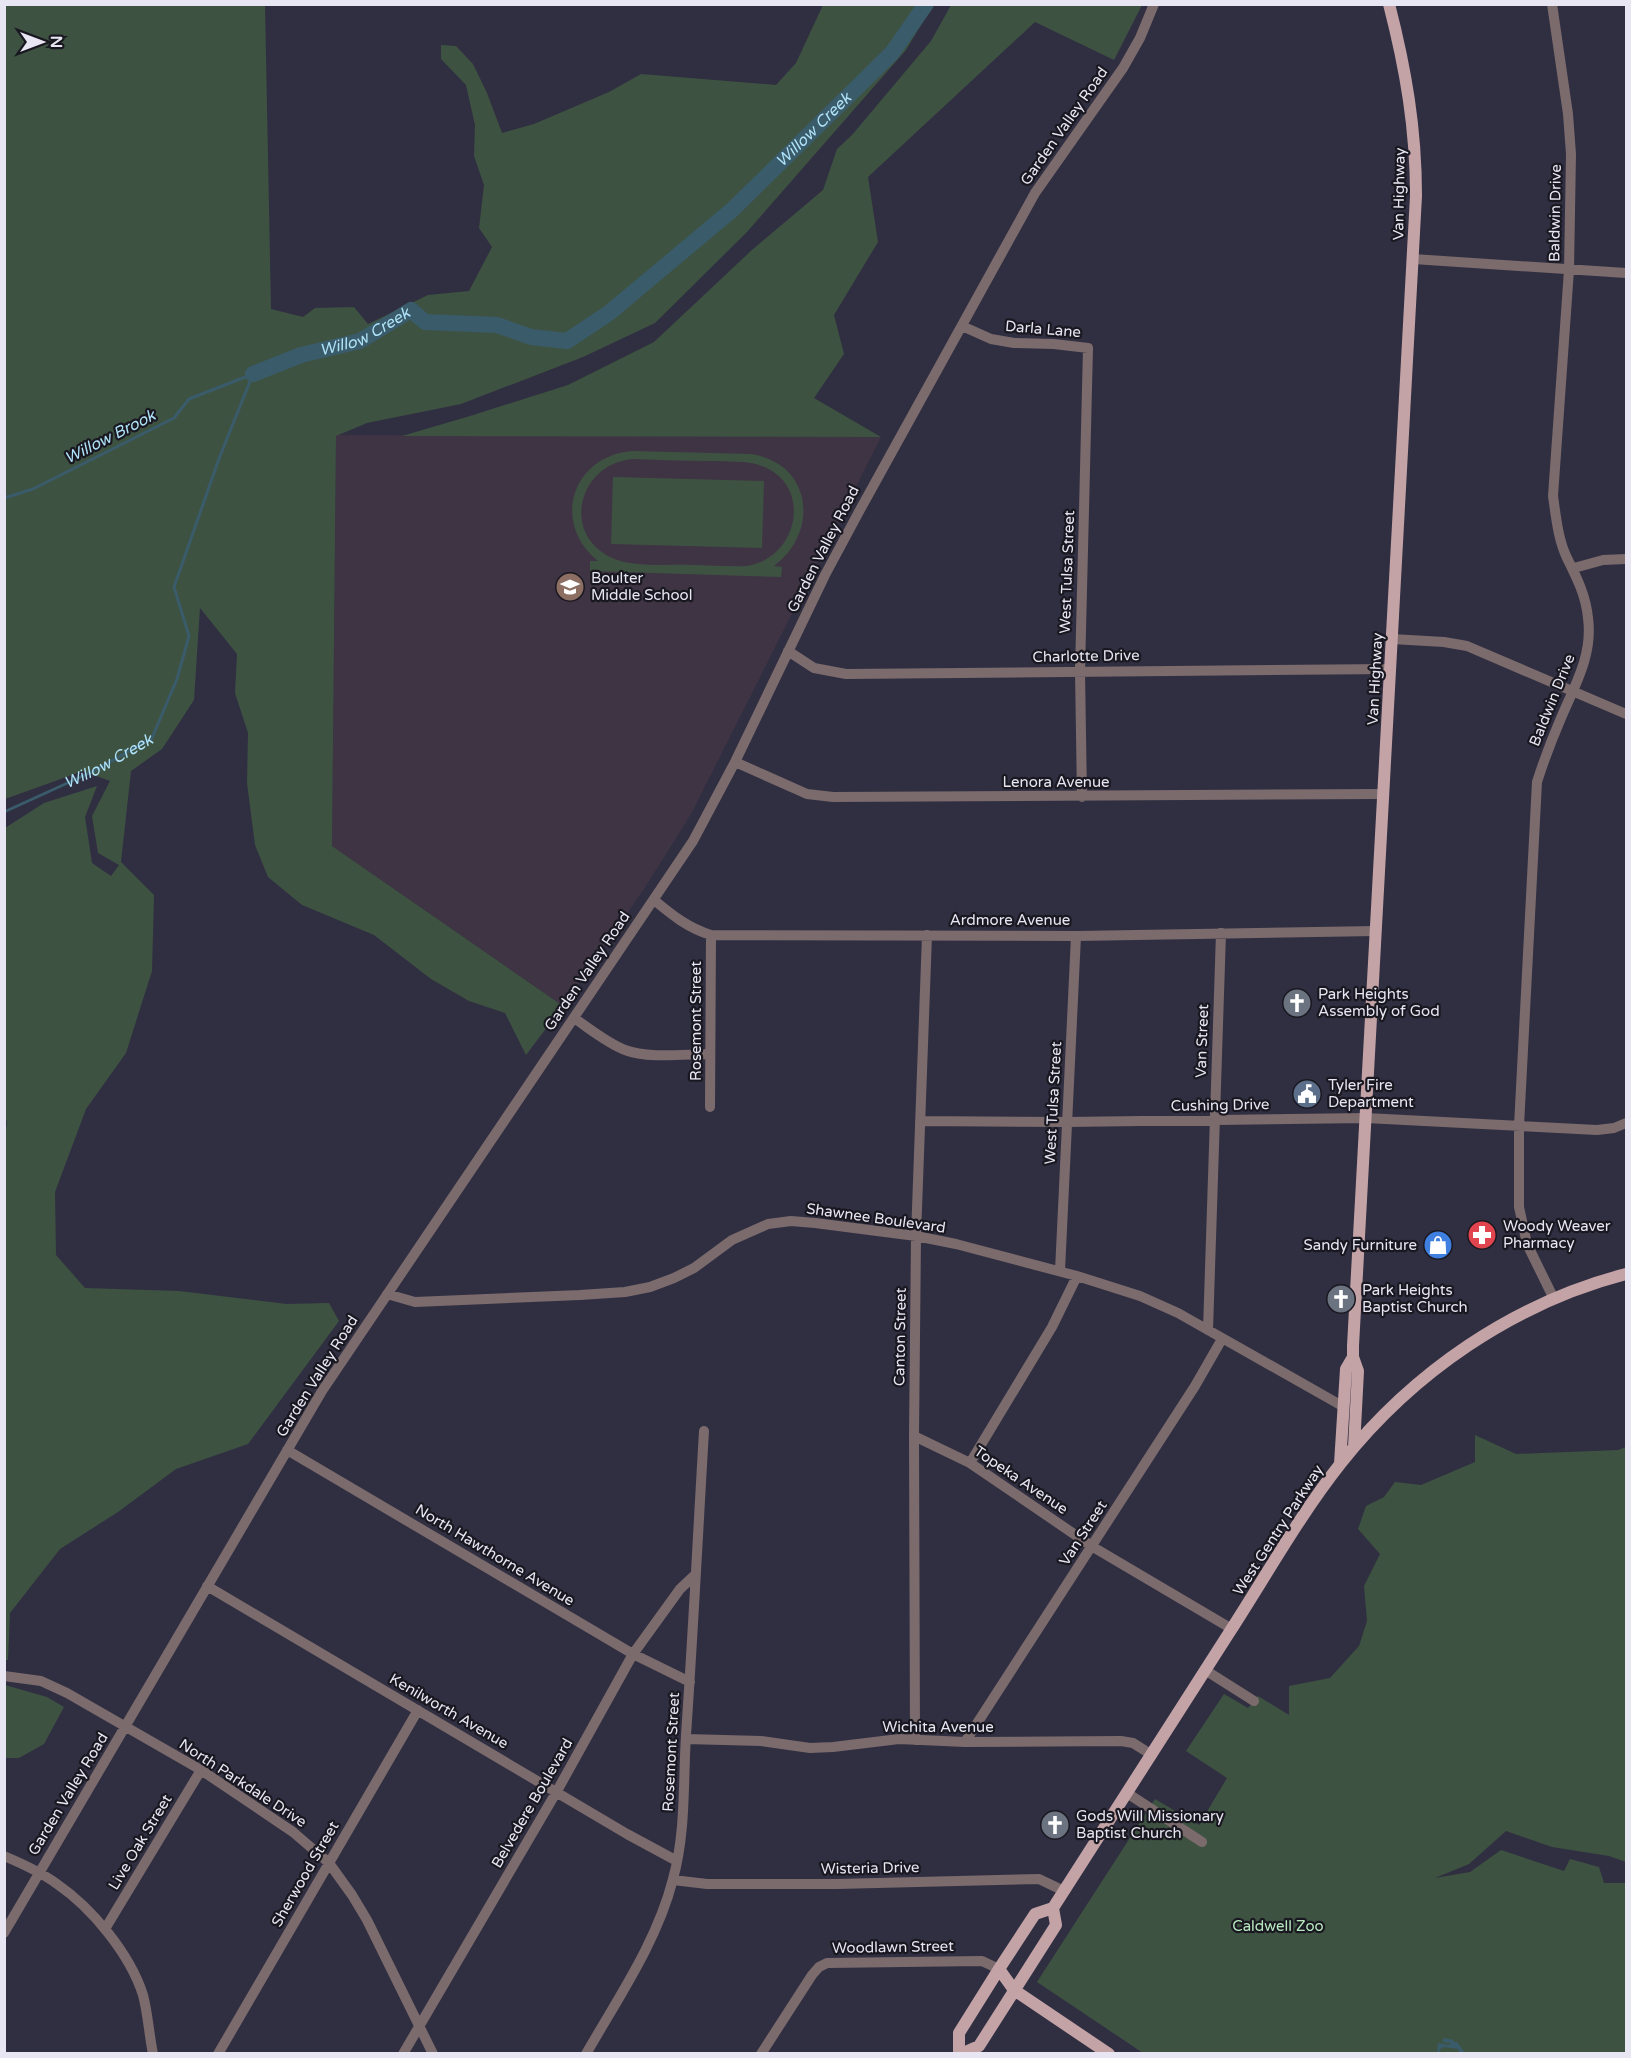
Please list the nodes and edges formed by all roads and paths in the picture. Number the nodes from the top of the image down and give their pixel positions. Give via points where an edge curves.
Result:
1 (1154, 4) edge
2 (1389, 4) edge
3 (1552, 4) edge
4 (1413, 259) junction
5 (1569, 270) junction
6 (1626, 273) edge
7 (962, 326) junction
8 (1088, 348) joint
9 (1626, 559) edge
10 (1574, 568) junction
11 (1392, 639) junction
12 (788, 651) junction
13 (1390, 669) junction
14 (1080, 671) junction
15 (1573, 690) junction
16 (1626, 714) edge
17 (735, 762) junction
18 (1384, 794) junction
19 (1082, 797) junction
20 (654, 900) junction
21 (1376, 931) junction
22 (1221, 933) junction
23 (711, 935) junction
24 (927, 935) junction
25 (1076, 936) junction
26 (574, 1018) junction
27 (710, 1054) junction
28 (710, 1107) dead end
29 (1366, 1118) junction
30 (1214, 1120) junction
31 (920, 1121) junction
32 (1067, 1122) junction
33 (1626, 1123) edge
34 (1520, 1126) junction
35 (916, 1236) junction
36 (1060, 1271) junction
37 (1626, 1274) edge
38 (1077, 1276) junction
39 (387, 1294) junction
40 (1554, 1299) junction
41 (1208, 1330) junction
42 (1222, 1339) junction
43 (1353, 1357) junction
44 (1344, 1407) junction
45 (704, 1431) dead end
46 (914, 1436) junction
47 (1354, 1447) junction
48 (287, 1450) junction
49 (970, 1463) junction
50 (1340, 1464) junction
51 (1093, 1546) junction
52 (696, 1574) junction
53 (207, 1586) junction
54 (1232, 1629) junction
55 (633, 1654) junction
56 (1205, 1670) junction
57 (4, 1676) edge
58 (690, 1682) junction
59 (1254, 1701) dead end
60 (418, 1710) junction
61 (125, 1728) junction
62 (686, 1739) junction
63 (915, 1740) junction
64 (965, 1742) junction
65 (1152, 1755) junction
66 (201, 1770) junction
67 (557, 1791) junction
68 (1127, 1793) junction
69 (1202, 1842) dead end
70 (4, 1856) edge
71 (677, 1861) junction
72 (329, 1863) junction
73 (39, 1872) junction
74 (673, 1880) junction
75 (1064, 1891) junction
76 (1053, 1908) junction
77 (105, 1929) junction
78 (4, 1933) edge
79 (999, 1969) junction
80 (1014, 1990) junction
81 (419, 2025) junction
82 (153, 2054) edge
83 (218, 2054) edge
84 (403, 2054) edge
85 (433, 2054) edge
86 (586, 2054) edge
87 (761, 2054) edge
88 (960, 2054) edge
89 (1109, 2054) edge

1 - 7 street, Garden Valley Road via 1123,68 1035,193
2 - 4 main road, Van Highway via 1407,83 1415,142
3 - 5 street, Baldwin Drive via 1571,154
4 - 5 street
4 - 11 main road, Van Highway
5 - 6 street
5 - 10 street, Baldwin Drive via 1553,496 1558,529
7 - 8 street, Darla Lane via 991,339
7 - 12 street, Garden Valley Road via 842,542
8 - 14 street, West Tulsa Street
9 - 10 street
10 - 15 street, Baldwin Drive via 1589,619 1589,641 1584,666
11 - 13 main road, Van Highway
11 - 15 street via 1467,646
12 - 14 street, Charlotte Drive via 814,668 846,674
12 - 17 street, Garden Valley Road
13 - 14 street, Charlotte Drive
13 - 18 main road, Van Highway
14 - 19 street, West Tulsa Street
15 - 16 street
15 - 34 street, Baldwin Drive via 1537,782
17 - 19 street, Lenora Avenue via 807,794 833,797
17 - 20 street, Garden Valley Road via 693,841
18 - 19 street, Lenora Avenue
18 - 21 main road, Van Highway
20 - 23 street, Ardmore Avenue via 677,920
20 - 26 street, Garden Valley Road
21 - 22 street, Ardmore Avenue
21 - 29 main road, Van Highway
22 - 25 street, Ardmore Avenue
22 - 30 street, Van Street
23 - 24 street, Ardmore Avenue
23 - 27 street, Rosemont Street
24 - 25 street, Ardmore Avenue
24 - 31 street, Canton Street
25 - 32 street, West Tulsa Street
26 - 27 street via 627,1051
26 - 39 street, Garden Valley Road
27 - 28 street, Rosemont Street
29 - 30 street, Cushing Drive
29 - 34 street, Cushing Drive
29 - 43 main road, Van Highway
30 - 32 street, Cushing Drive
30 - 41 street, Van Street
31 - 32 street, Cushing Drive
31 - 35 street, Canton Street
32 - 36 street, West Tulsa Street
33 - 34 street, Cushing Drive via 1597,1130
34 - 40 street, Baldwin Drive via 1522,1226
35 - 36 street, Shawnee Boulevard
35 - 39 street, Shawnee Boulevard via 791,1221 750,1230 674,1278 625,1292 415,1302
35 - 46 street, Canton Street
36 - 38 street, Shawnee Boulevard
37 - 40 main road, West Gentry Parkway
38 - 41 street, Shawnee Boulevard via 1140,1296
38 - 49 street via 1052,1327
39 - 48 street, Garden Valley Road
40 - 47 main road, West Gentry Parkway via 1486,1333 1447,1360 1400,1399
41 - 42 street, Shawnee Boulevard
42 - 44 street, Shawnee Boulevard
42 - 51 street, Van Street
43 - 44 main road, Van Highway via 1346,1369
43 - 47 main road, Van Highway via 1358,1371
44 - 50 main road, Van Highway
45 - 52 street, Rosemont Street
46 - 49 street, Topeka Avenue
46 - 63 street, Canton Street
47 - 50 main road, West Gentry Parkway
48 - 53 street, Garden Valley Road
48 - 55 street, North Hawthorne Avenue
49 - 51 street, Topeka Avenue
50 - 54 main road, West Gentry Parkway
51 - 54 street, Topeka Avenue
51 - 64 street, Van Street
52 - 55 street, Belvedere Boulevard via 680,1589
52 - 58 street, Rosemont Street
53 - 60 street, Kenilworth Avenue
53 - 61 street, Garden Valley Road
54 - 56 main road, West Gentry Parkway
55 - 58 street, North Hawthorne Avenue
55 - 67 street, Belvedere Boulevard
56 - 59 street
56 - 65 main road, West Gentry Parkway
57 - 61 street, North Parkdale Drive via 48,1684
58 - 62 street, Rosemont Street
60 - 67 street, Kenilworth Avenue
60 - 72 street, Sherwood Street
61 - 66 street, North Parkdale Drive
61 - 73 street, Garden Valley Road
62 - 63 street, Wichita Avenue via 762,1741 810,1748
62 - 71 street, Rosemont Street via 685,1798
63 - 64 street, Wichita Avenue
64 - 65 street, Wichita Avenue via 1121,1741 1133,1743
65 - 68 main road, West Gentry Parkway
66 - 72 street, North Parkdale Drive via 293,1832
66 - 77 street, Live Oak Street
67 - 71 street, Kenilworth Avenue
67 - 81 street, Belvedere Boulevard
68 - 69 street
68 - 75 main road, West Gentry Parkway
70 - 73 street
71 - 74 street, Rosemont Street
72 - 81 street, North Parkdale Drive via 367,1920
72 - 83 street, Sherwood Street
73 - 77 street via 59,1885
73 - 78 street, Garden Valley Road
74 - 75 street, Wisteria Drive via 706,1884 837,1884 1034,1879
74 - 86 street, Rosemont Street via 661,1919
75 - 76 main road, West Gentry Parkway
76 - 79 main road, West Gentry Parkway via 1035,1914
76 - 80 main road, West Gentry Parkway via 1056,1925
77 - 82 street via 134,1973 143,1996
79 - 80 main road
79 - 87 street, Woodlawn Street via 982,1961 827,1963 812,1975
79 - 88 main road, West Gentry Parkway via 959,2033
80 - 88 main road, West Gentry Parkway via 979,2046
80 - 89 main road
81 - 84 street, Belvedere Boulevard
81 - 85 street, North Parkdale Drive

